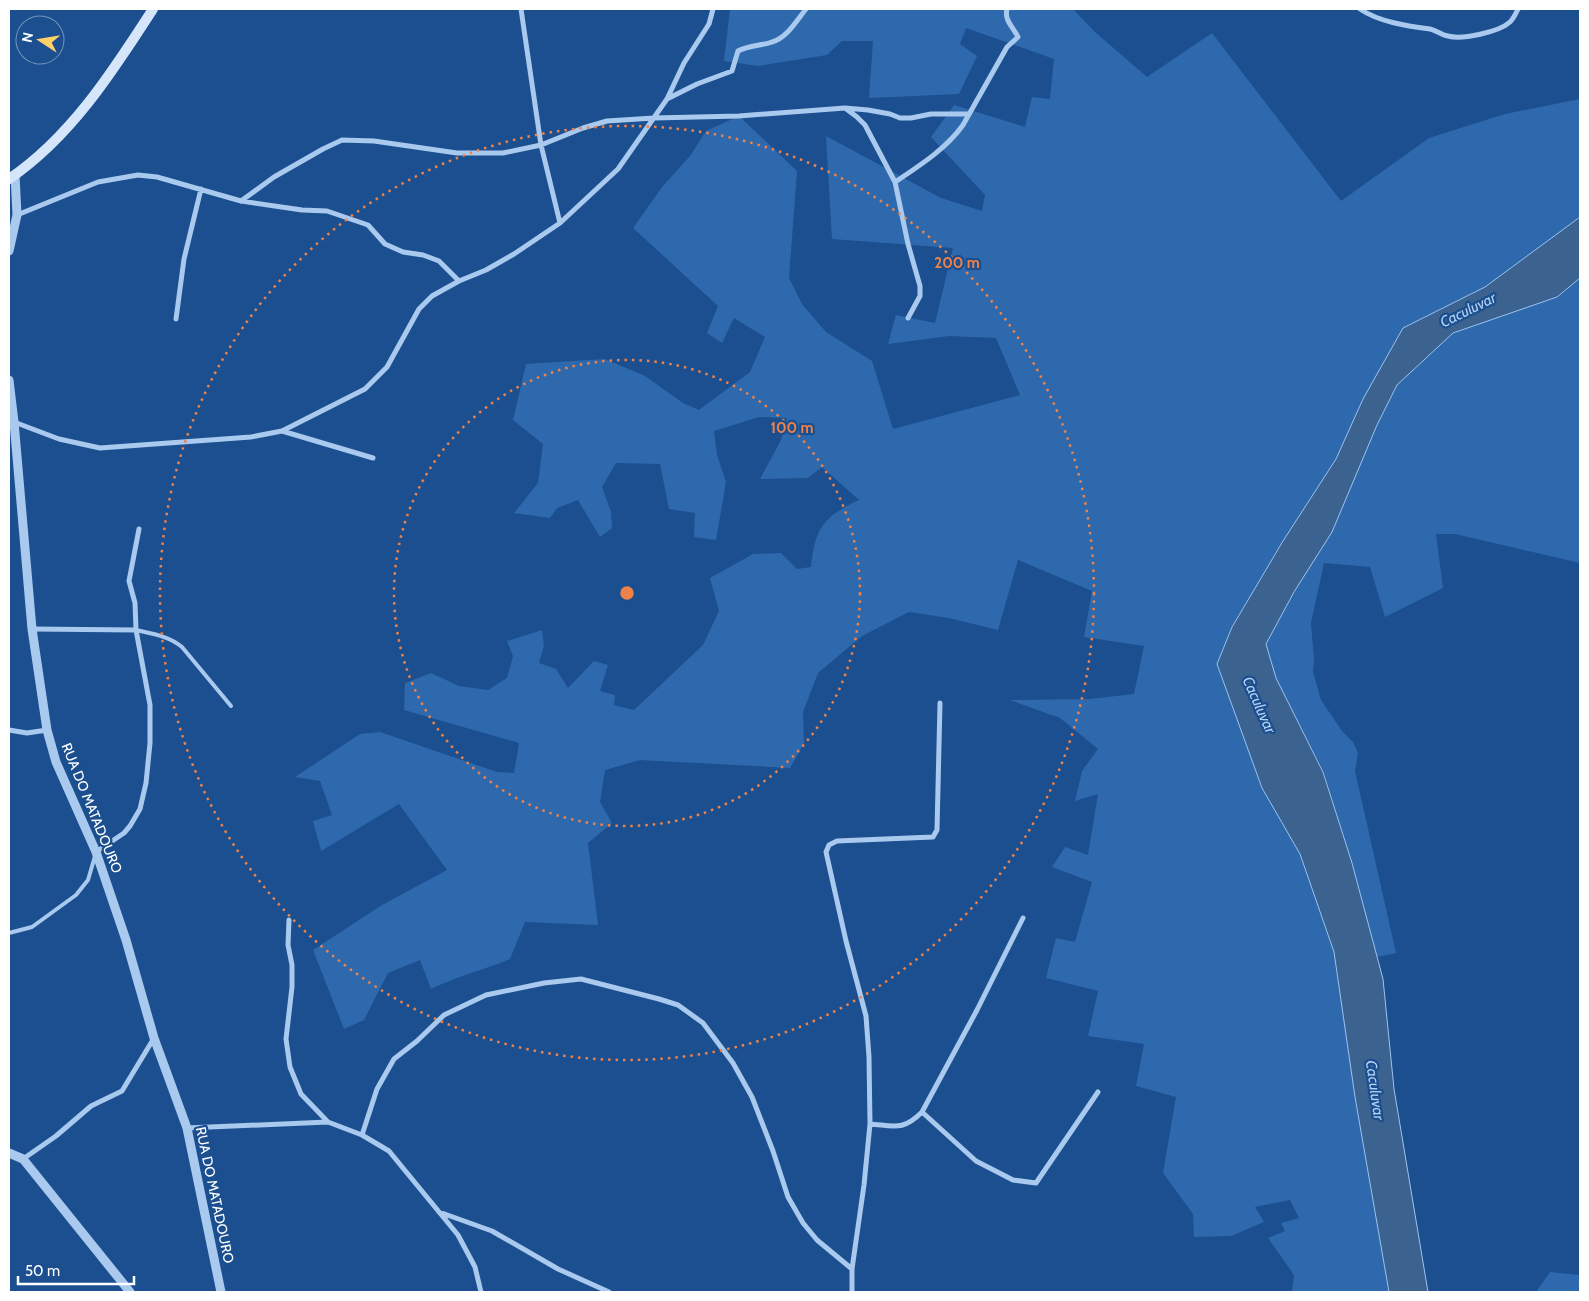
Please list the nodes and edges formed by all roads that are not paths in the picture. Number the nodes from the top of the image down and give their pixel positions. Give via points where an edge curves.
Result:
1 (153, 9) edge
2 (521, 9) edge
3 (713, 9) edge
4 (806, 9) edge
5 (1007, 9) edge
6 (1360, 9) edge
7 (1518, 9) edge
8 (667, 99) junction
9 (844, 108) junction
10 (968, 114) junction
11 (654, 118) junction
12 (541, 145) junction
13 (12, 177) edge
14 (895, 182) junction
15 (201, 188) junction
16 (241, 201) junction
17 (17, 215) junction
18 (560, 223) junction
19 (9, 251) edge
20 (459, 281) junction
21 (908, 318) dead end
22 (176, 319) dead end
23 (9, 380) edge
24 (14, 422) junction
25 (282, 430) junction
26 (373, 458) dead end
27 (139, 529) dead end
28 (32, 628) junction
29 (136, 630) junction
30 (940, 703) dead end
31 (231, 706) dead end
32 (9, 730) edge
33 (47, 730) junction
34 (96, 852) junction
35 (1023, 918) dead end
36 (289, 920) dead end
37 (9, 933) edge
38 (154, 1038) junction
39 (1098, 1092) dead end
40 (922, 1112) junction
41 (328, 1122) junction
42 (870, 1124) junction
43 (187, 1128) junction
44 (362, 1135) junction
45 (9, 1152) edge
46 (23, 1159) junction
47 (438, 1211) junction
48 (852, 1269) junction
49 (130, 1292) edge
50 (221, 1292) edge
51 (480, 1292) edge
52 (610, 1292) edge
53 (852, 1292) edge

1 - 13 main road via 103,84 59,138
2 - 12 street
3 - 8 street via 709,24 684,63
4 - 8 street via 780,39 738,51 732,71
5 - 10 street via 1007,19 1018,37 1007,47
6 - 7 street via 1406,26 1465,38 1506,25
8 - 11 street
9 - 10 street via 906,118
9 - 11 street
9 - 14 street via 865,125
10 - 14 street via 954,137
11 - 12 street via 607,121
11 - 18 street via 618,169
12 - 16 street via 503,153 457,153 374,141 342,140 323,148
12 - 18 street
13 - 17 street
14 - 21 street via 920,286 920,296
15 - 16 street
15 - 17 street via 138,175 98,182
15 - 22 street via 184,259
16 - 20 street via 327,211 368,225 385,244 439,261
17 - 19 street
18 - 20 street via 514,254
20 - 25 street via 432,296 419,309 387,367 365,389
23 - 24 street, RUA DO MATADOURO
24 - 25 street via 59,439 100,448 250,437
24 - 28 street, RUA DO MATADOURO
25 - 26 street
27 - 29 street via 129,581 135,603
28 - 29 street
28 - 33 street, RUA DO MATADOURO
29 - 31 lane via 170,638 182,647
29 - 34 street via 150,705 146,782 140,809 130,826
30 - 42 street via 937,830 933,837 837,841 829,845 826,852 866,1016
32 - 33 street via 27,733
33 - 34 street, RUA DO MATADOURO via 56,762
34 - 37 lane via 88,880 76,895 32,927
34 - 38 street, RUA DO MATADOURO
35 - 40 street
36 - 41 street via 292,987 286,1039 290,1067 301,1094
38 - 43 street, RUA DO MATADOURO
38 - 46 street via 122,1091 91,1106
39 - 40 street via 1036,1183 1013,1180 976,1160
40 - 42 street via 901,1127
41 - 43 street
41 - 44 street
42 - 48 street
43 - 50 street, RUA DO MATADOURO
44 - 47 street via 389,1151
44 - 48 street via 377,1089 394,1059 444,1015 486,995 581,979 658,999 678,1005 703,1023 733,1062 752,1097 788,1197 817,1240
45 - 46 street
46 - 49 street
47 - 51 street via 458,1234 475,1267
47 - 52 street via 492,1231 558,1269
48 - 53 street

